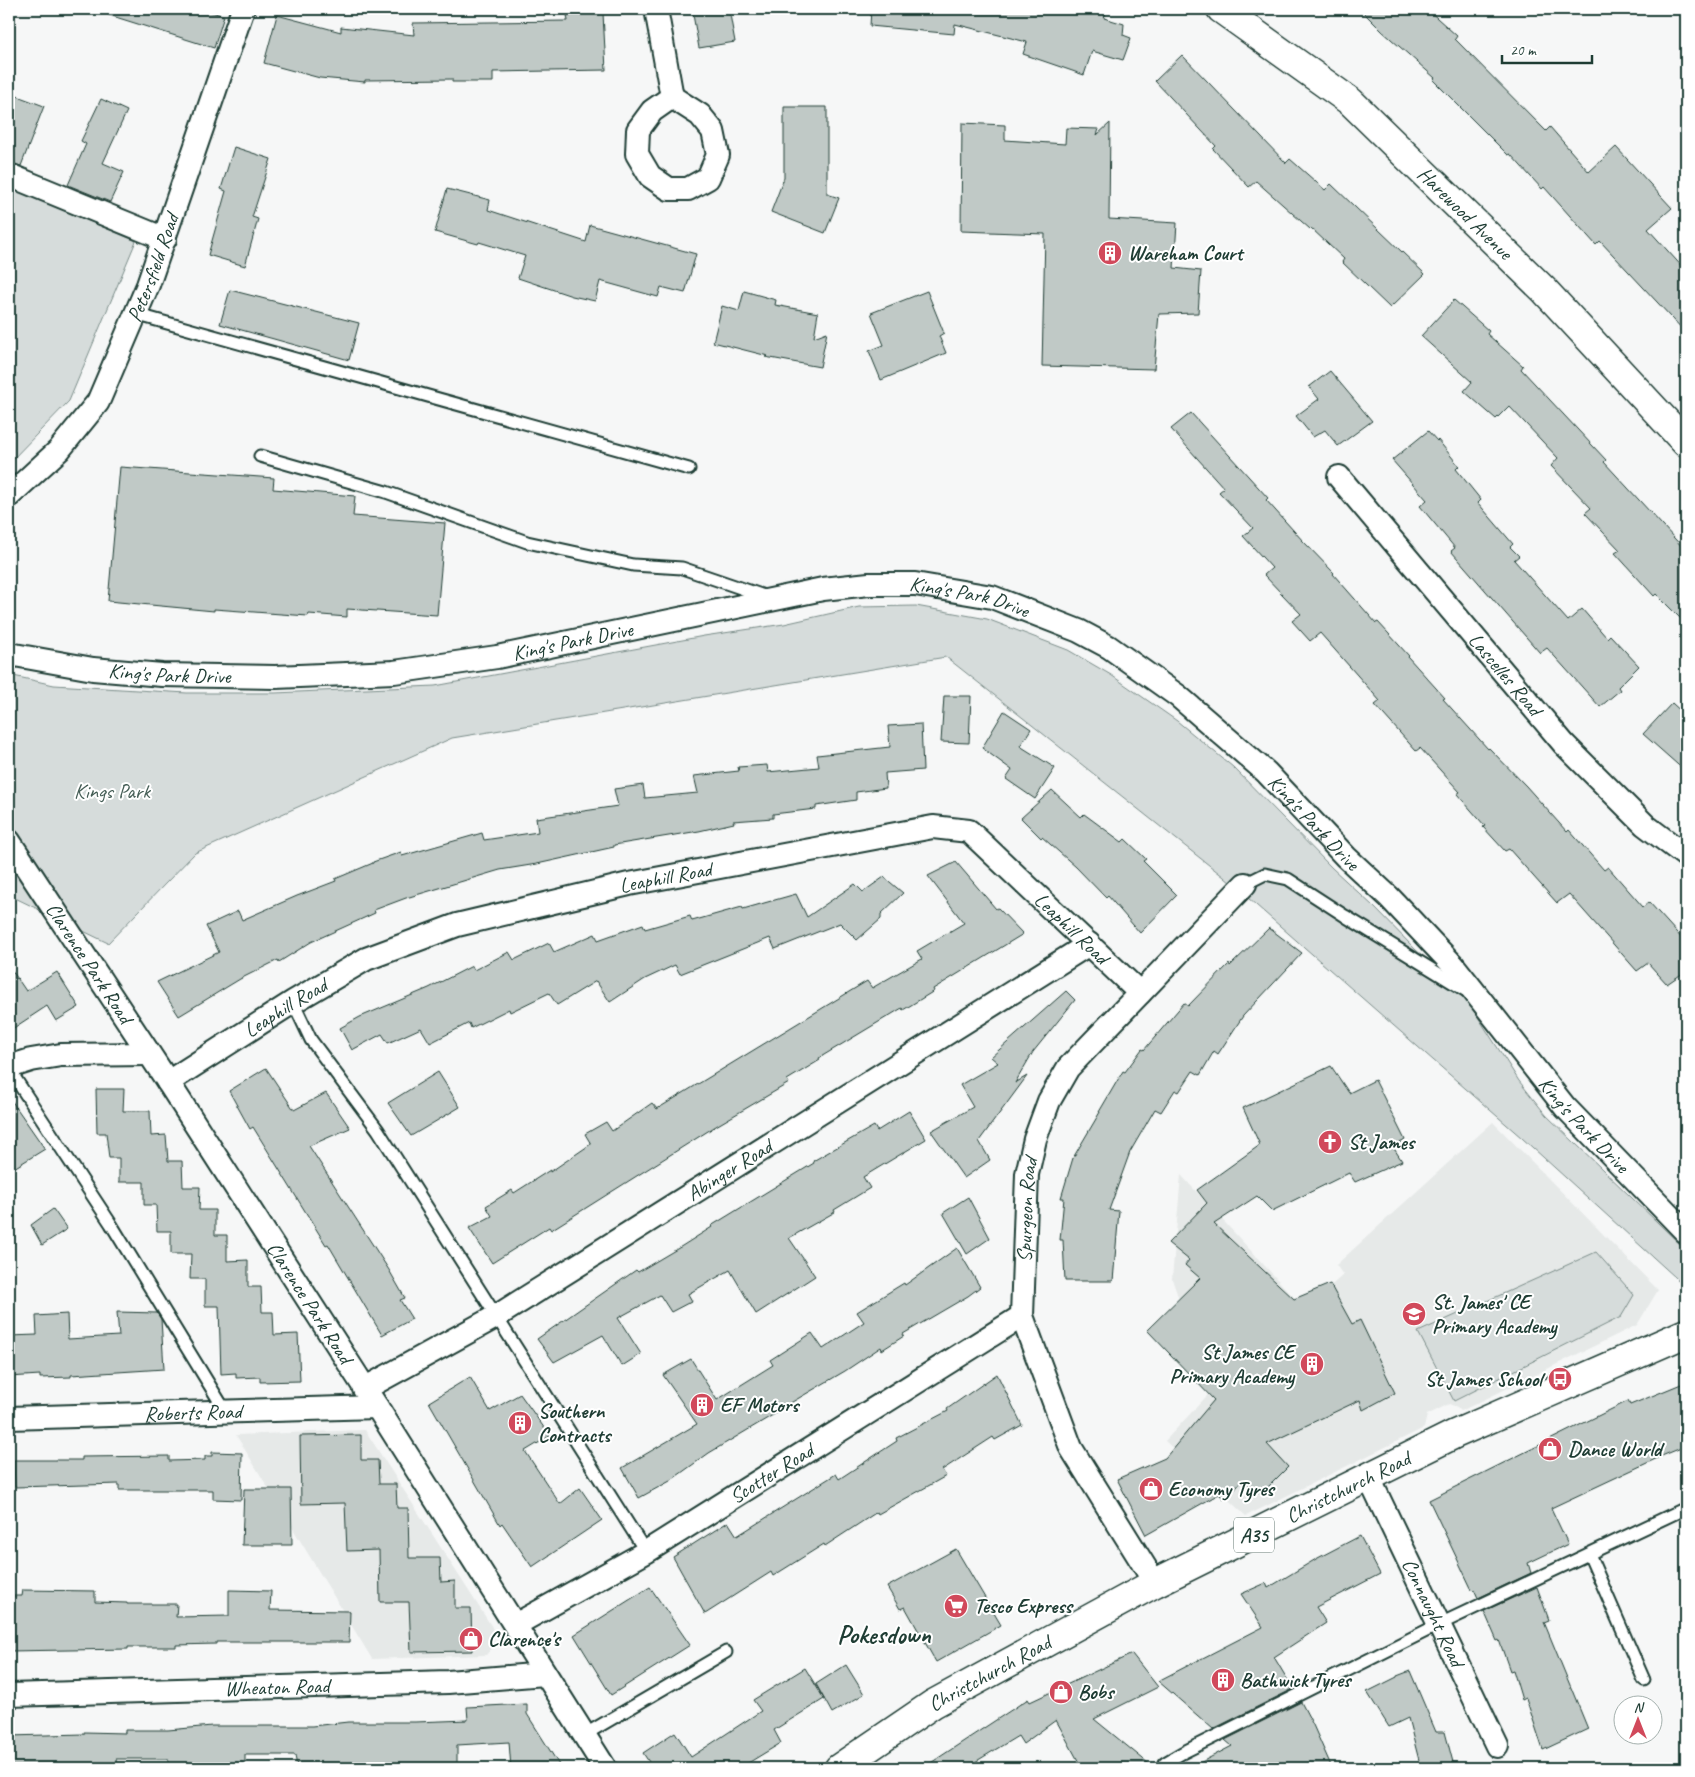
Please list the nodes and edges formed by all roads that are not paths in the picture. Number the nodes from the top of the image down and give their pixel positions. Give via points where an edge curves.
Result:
1 (243, 9) edge
2 (656, 9) edge
3 (1221, 9) edge
4 (672, 98) dead end
5 (9, 175) edge
6 (165, 239) junction
7 (135, 314) junction
8 (1686, 443) edge
9 (260, 456) dead end
10 (689, 469) dead end
11 (1339, 477) dead end
12 (9, 496) edge
13 (773, 599) junction
14 (9, 654) edge
15 (9, 841) edge
16 (1686, 856) edge
17 (1245, 884) joint
18 (1089, 944) junction
19 (1140, 993) junction
20 (1481, 1000) junction
21 (292, 1002) junction
22 (149, 1054) junction
23 (9, 1068) edge
24 (168, 1082) junction
25 (1686, 1232) edge
26 (497, 1316) junction
27 (1022, 1316) junction
28 (1686, 1333) edge
29 (371, 1398) junction
30 (226, 1412) junction
31 (9, 1418) edge
32 (1369, 1478) junction
33 (1686, 1508) edge
34 (646, 1552) junction
35 (1589, 1554) junction
36 (1156, 1583) junction
37 (1440, 1624) junction
38 (515, 1625) junction
39 (726, 1652) dead end
40 (544, 1674) junction
41 (1644, 1680) dead end
42 (9, 1695) edge
43 (584, 1735) junction
44 (1497, 1746) dead end
45 (605, 1768) edge
46 (839, 1768) edge
47 (1166, 1768) edge

1 - 6 street, Petersfield Road
2 - 4 street
3 - 8 main road, Harewood Avenue via 1351,102 1544,290
5 - 6 street
6 - 7 street, Petersfield Road
7 - 10 lane
7 - 12 street, Petersfield Road via 98,402 59,450
9 - 13 lane via 386,492 527,542 633,565 682,568
11 - 16 street, Lascelles Road via 1564,744 1645,825
13 - 14 street, King's Park Drive via 497,657 394,672 275,677 162,675 93,669
13 - 20 street, King's Park Drive via 860,585 915,584 992,597 1079,631 1109,647 1178,696 1266,772 1346,857 1389,897 1454,966
15 - 22 street, Clarence Park Road
17 - 19 street, Spurgeon Road
17 - 20 lane via 1265,874 1288,879
18 - 19 street, Leaphill Road
18 - 21 street, Leaphill Road via 969,831 933,827 629,884 458,924 366,959
18 - 26 street, Abinger Road
19 - 27 street, Spurgeon Road via 1068,1068 1046,1108 1027,1174
20 - 25 street, King's Park Drive via 1565,1107
21 - 24 street, Leaphill Road
21 - 26 lane via 311,1040 378,1130
22 - 23 street via 60,1055
22 - 24 street, Clarence Park Road
23 - 30 lane via 111,1224
24 - 29 street, Clarence Park Road
26 - 29 street, Abinger Road
26 - 34 lane
27 - 34 street, Scotter Road
27 - 36 street, Spurgeon Road via 1071,1448
28 - 32 main road, Christchurch Road / A35 via 1455,1434
29 - 30 street, Roberts Road
29 - 38 street, Clarence Park Road
30 - 31 street, Roberts Road
32 - 36 main road, Christchurch Road / A35
32 - 37 street, Connaught Road
33 - 35 lane
34 - 38 street, Scotter Road
35 - 37 lane
35 - 41 lane
36 - 46 main road, Christchurch Road / A35 via 933,1704
37 - 44 street, Connaught Road
37 - 47 lane via 1182,1753 1165,1763
38 - 40 street, Clarence Park Road
39 - 43 lane
40 - 42 street, Wheaton Road via 448,1682
40 - 43 street, Clarence Park Road
43 - 45 street, Clarence Park Road

